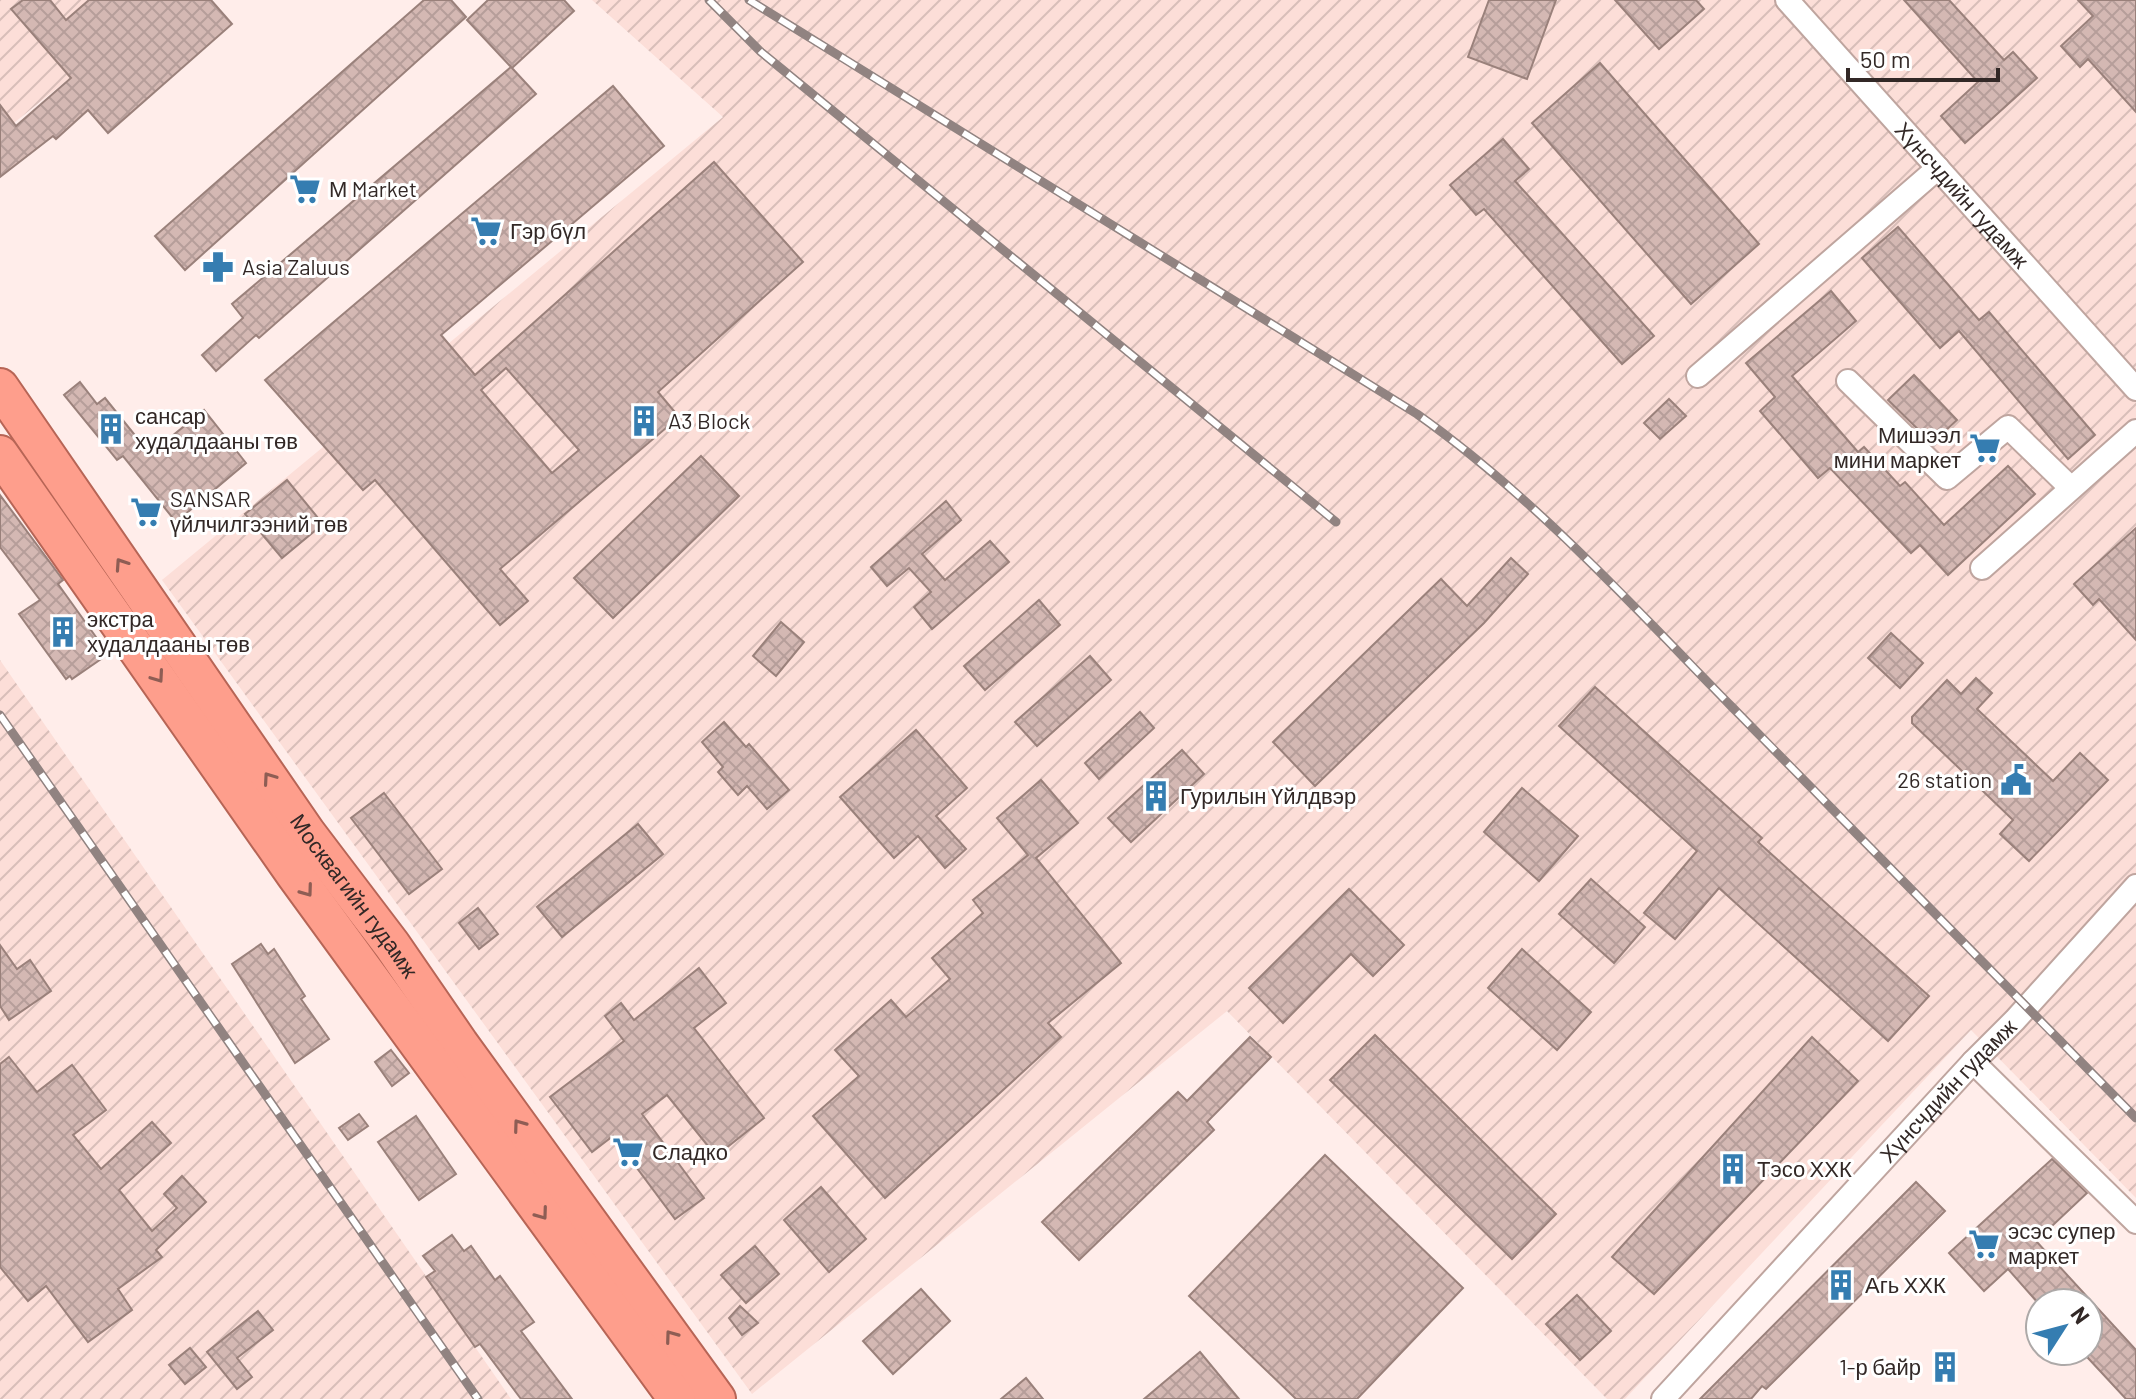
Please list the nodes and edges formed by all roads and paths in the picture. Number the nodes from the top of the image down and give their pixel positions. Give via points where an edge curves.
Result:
1 (1787, 0) edge
2 (1938, 168) junction
3 (1698, 376) dead end
4 (1848, 381) dead end
5 (0, 387) edge
6 (2136, 389) edge
7 (2136, 431) edge
8 (0, 454) edge
9 (2071, 488) junction
10 (1982, 568) dead end
11 (2136, 886) edge
12 (1973, 1062) junction
13 (2136, 1222) edge
14 (677, 1399) edge
15 (717, 1399) edge
16 (1663, 1399) edge

1 - 2 street, Хүнсчдийн гудамж
2 - 3 street
2 - 6 street, Хүнсчдийн гудамж
4 - 9 street via 1947,478 2008,427
15 -> 5 highway, Москвагийн гудамж via 307,833
7 - 9 street
8 -> 14 highway, Москвагийн гудамж via 295,875
9 - 10 street
11 - 12 street, Хүнсчдийн гудамж
12 - 13 street
12 - 16 street, Хүнсчдийн гудамж

